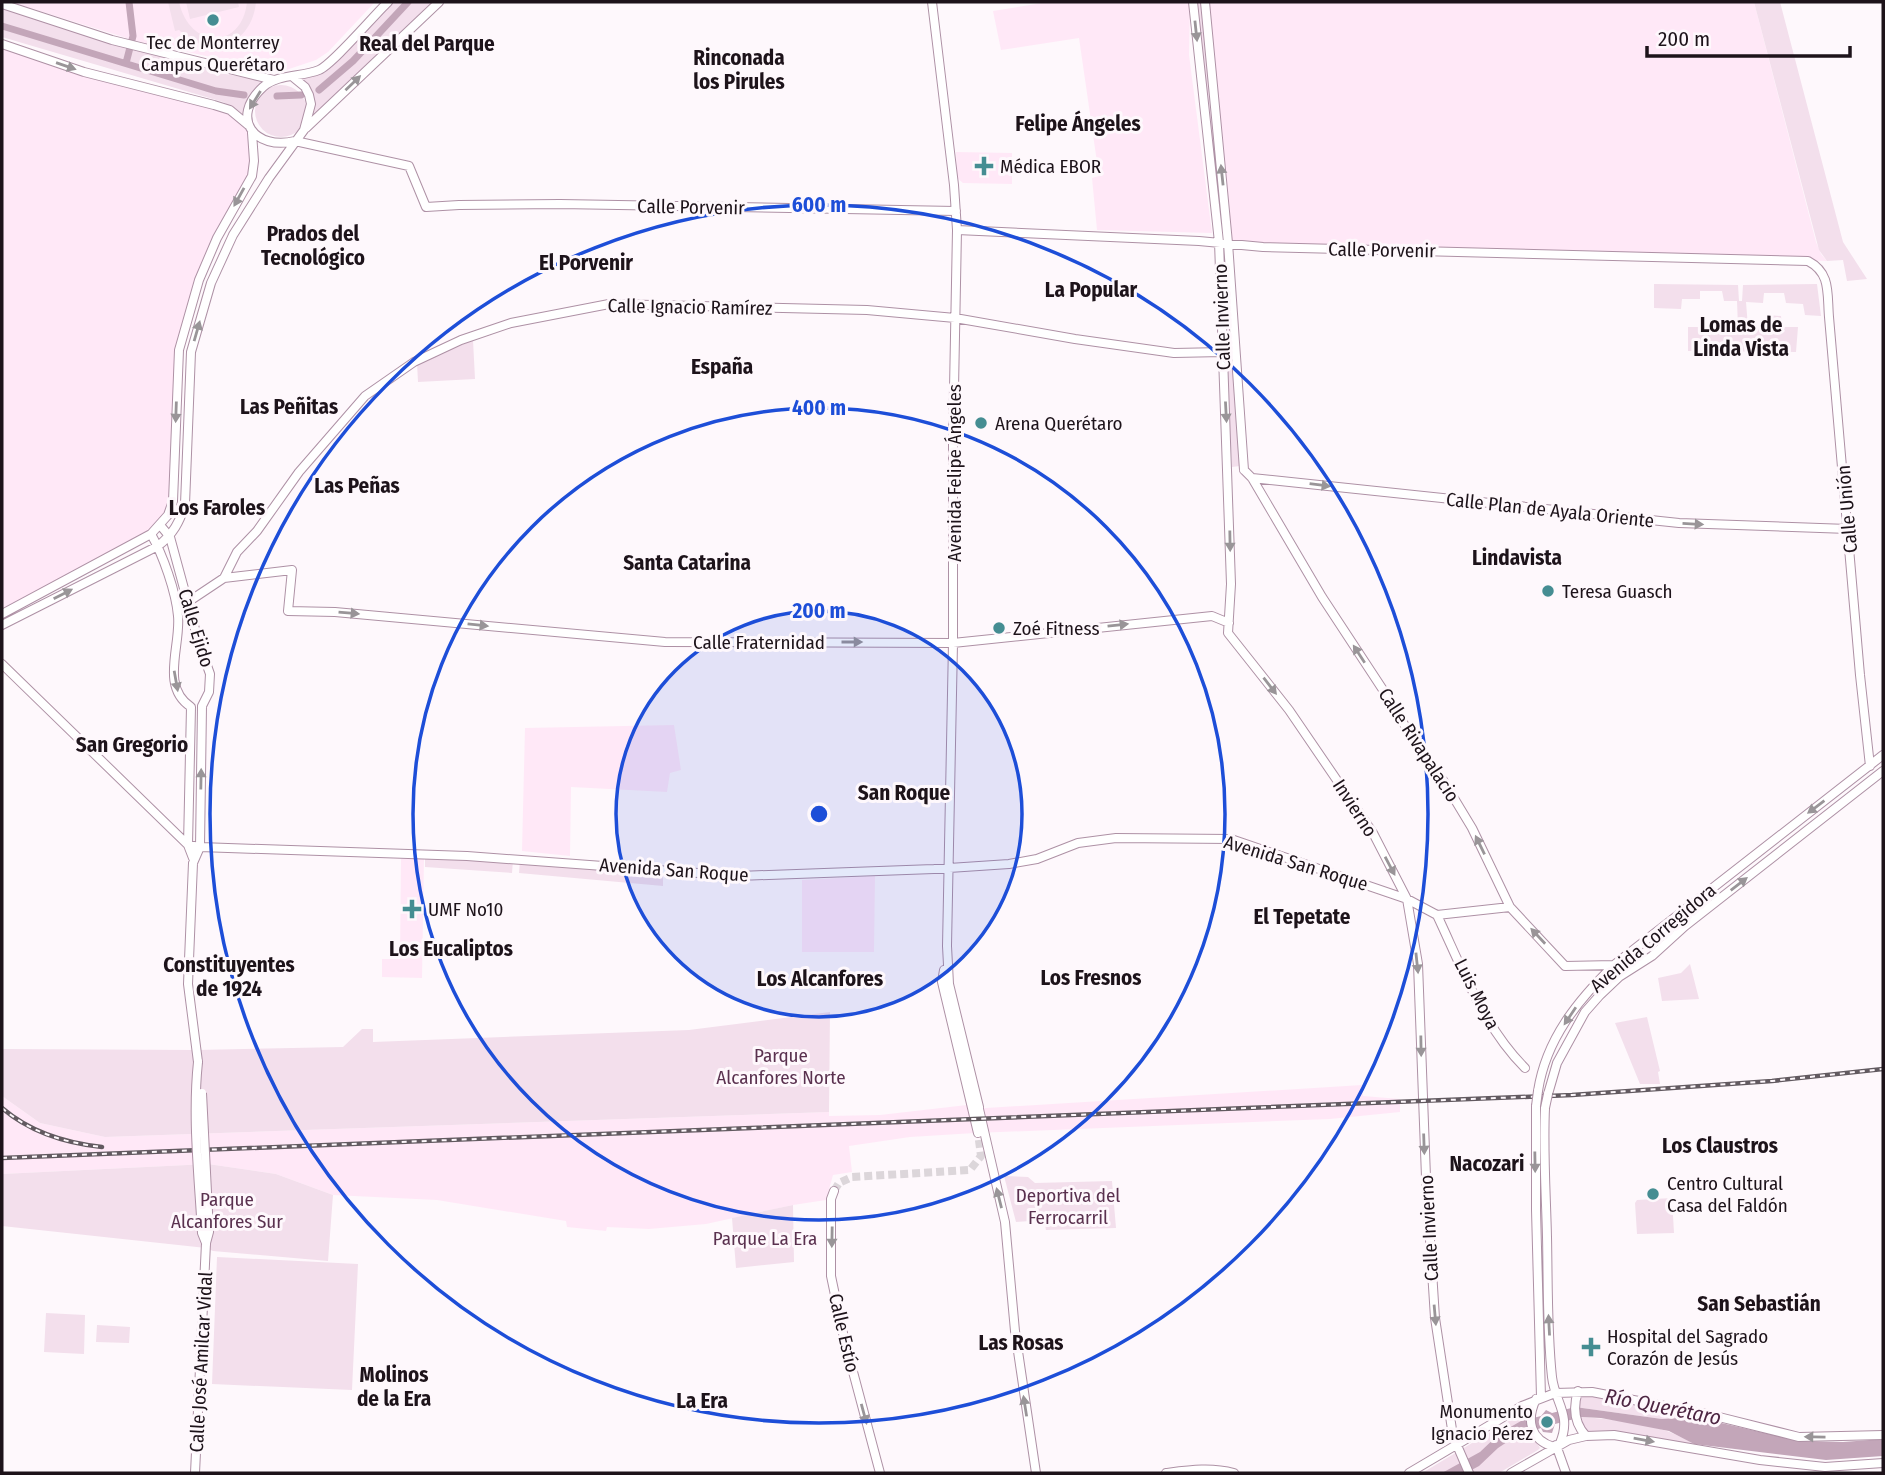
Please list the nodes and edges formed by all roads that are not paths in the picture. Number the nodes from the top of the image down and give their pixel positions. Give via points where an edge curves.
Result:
1 (388, 2) edge
2 (439, 2) edge
3 (932, 2) edge
4 (1193, 2) edge
5 (1205, 2) edge
6 (2, 4) edge
7 (2, 44) edge
8 (293, 78) junction
9 (274, 80) junction
10 (250, 129) junction
11 (304, 131) junction
12 (295, 141) junction
13 (956, 211) junction
14 (957, 230) junction
15 (1224, 243) junction
16 (1808, 261) joint
17 (1222, 312) junction
18 (1233, 312) junction
19 (955, 318) junction
20 (1223, 352) junction
21 (1244, 470) junction
22 (1228, 472) junction
23 (1252, 478) junction
24 (160, 525) junction
25 (1848, 528) junction
26 (151, 534) junction
27 (170, 537) junction
28 (158, 546) junction
29 (224, 578) junction
30 (188, 602) junction
31 (2, 614) edge
32 (1229, 623) junction
33 (2, 625) edge
34 (1228, 633) joint
35 (953, 643) junction
36 (2, 664) edge
37 (1883, 755) edge
38 (1870, 766) junction
39 (1883, 771) edge
40 (188, 845) junction
41 (200, 847) junction
42 (193, 858) junction
43 (948, 869) junction
44 (1407, 899) junction
45 (1510, 907) junction
46 (1437, 915) junction
47 (1643, 942) junction
48 (947, 946) junction
49 (1652, 956) junction
50 (1614, 965) junction
51 (1420, 1009) joint
52 (1525, 1068) dead end
53 (978, 1133) tunnel mouth
54 (834, 1191) dead end
55 (206, 1247) joint
56 (1577, 1394) junction
57 (1558, 1396) junction
58 (1539, 1398) junction
59 (1883, 1435) edge
60 (1586, 1436) junction
61 (1457, 1444) junction
62 (1557, 1445) junction
63 (1883, 1463) edge
64 (195, 1473) edge
65 (880, 1473) edge
66 (1036, 1473) edge
67 (1166, 1473) edge
68 (1234, 1473) edge
69 (1409, 1473) edge
70 (1469, 1473) edge
71 (1511, 1473) edge
72 (1566, 1473) edge

1 - 8 street via 322,69
11 -> 2 street
3 - 13 street, Avenida Felipe Ángeles
4 -> 15 street, Calle Invierno
15 -> 5 street, Calle Invierno
6 - 9 street via 112,40
7 -> 10 street via 84,72 214,104 230,110
8 - 9 street
8 - 11 street via 305,87 311,104
9 -> 10 street via 249,107
10 - 12 street via 271,142
10 -> 24 street via 252,176 216,238 179,350 173,501
11 - 12 street
12 - 13 street, Calle Porvenir via 409,166 426,207 560,204
27 -> 12 street via 185,504 191,352 211,283 243,218
13 - 14 street, Avenida Felipe Ángeles
14 - 15 street, Calle Porvenir
14 - 19 street, Avenida Felipe Ángeles
15 - 16 street, Calle Porvenir
15 - 17 street, Calle Invierno
15 - 18 street, Calle Invierno
16 - 25 street, Calle Unión via 1825,274
17 - 18 street
17 - 20 street, Calle Invierno
18 - 21 street, Calle Invierno
19 - 20 street, Calle Ignacio Ramírez via 1174,353
19 - 29 street, Calle Ignacio Ramírez via 867,310 609,304 487,330 414,362 365,396 237,552
19 - 35 street, Avenida Felipe Ángeles
20 -> 22 street, Calle Invierno
21 - 22 street
21 - 23 street, Calle Rivapalacio
22 -> 32 street, Calle Invierno
23 -> 25 street, Calle Plan de Ayala Oriente via 1679,523
45 -> 23 street, Calle Rivapalacio via 1443,779 1432,771
24 - 26 street
24 - 27 street, Calle Ejido
25 - 38 street, Calle Unión
26 - 28 street, Calle Ejido
26 - 31 street
27 - 28 street
27 - 30 street, Calle Ejido
33 -> 28 street
28 -> 40 street, Calle Ejido via 178,615 174,678 179,696 191,707
29 - 30 street, Calle Ignacio Ramírez
29 -> 35 street, Calle Fraternidad via 292,570 288,611 665,642
41 -> 30 street, Calle Ejido via 202,706 210,674
32 - 34 street, Calle Invierno
35 -> 32 street, Calle Fraternidad via 1212,616
34 -> 44 street, Invierno via 1289,710 1367,825
35 - 43 street, Avenida Felipe Ángeles
36 - 40 street
37 - 38 street, Avenida Corregidora
38 -> 47 street, Avenida Corregidora
49 -> 39 street, Avenida Corregidora
40 - 41 street, Avenida San Roque
40 - 42 street, Calle Ejido
41 - 42 street
41 - 43 street, Avenida San Roque via 494,857 739,876
42 - 55 street, Calle Ejido, bridge via 188,984 201,1077
43 - 44 street, Avenida San Roque via 1037,859 1077,843 1116,838 1231,839
43 - 48 street, Avenida Felipe Ángeles
44 - 46 street, Avenida San Roque
44 -> 51 street, Invierno
45 - 46 street
50 -> 45 street, Calle Rivapalacio via 1565,966
46 - 52 street, Luis Moya via 1489,1023
47 - 49 street
47 - 50 street, Avenida Corregidora
48 - 53 street, Avenida Felipe Ángeles via 942,982
66 -> 48 street, Avenida Felipe Ángeles via 1005,1222 948,984
57 -> 49 street, Avenida Corregidora, bridge via 1547,1294 1545,1115 1549,1088 1585,1012 1619,978
50 -> 58 street, Avenida Corregidora, bridge via 1586,992 1558,1033 1538,1091
51 -> 61 street, Calle Invierno via 1435,1318 1448,1416
54 -> 65 street, Calle Estío via 831,1276
55 - 64 street, Calle José Amilcar Vidal
56 - 57 street
59 -> 56 street via 1799,1437 1592,1391
56 - 60 street via 1575,1415
57 - 58 street
57 - 62 street via 1564,1431
58 - 61 street
58 - 62 street via 1531,1412 1532,1432 1540,1441
60 - 62 street
60 -> 63 street via 1614,1435 1825,1467
61 - 69 street
61 - 70 street, Calle Invierno
62 - 71 street
62 - 72 street
67 - 68 street via 1218,1469

